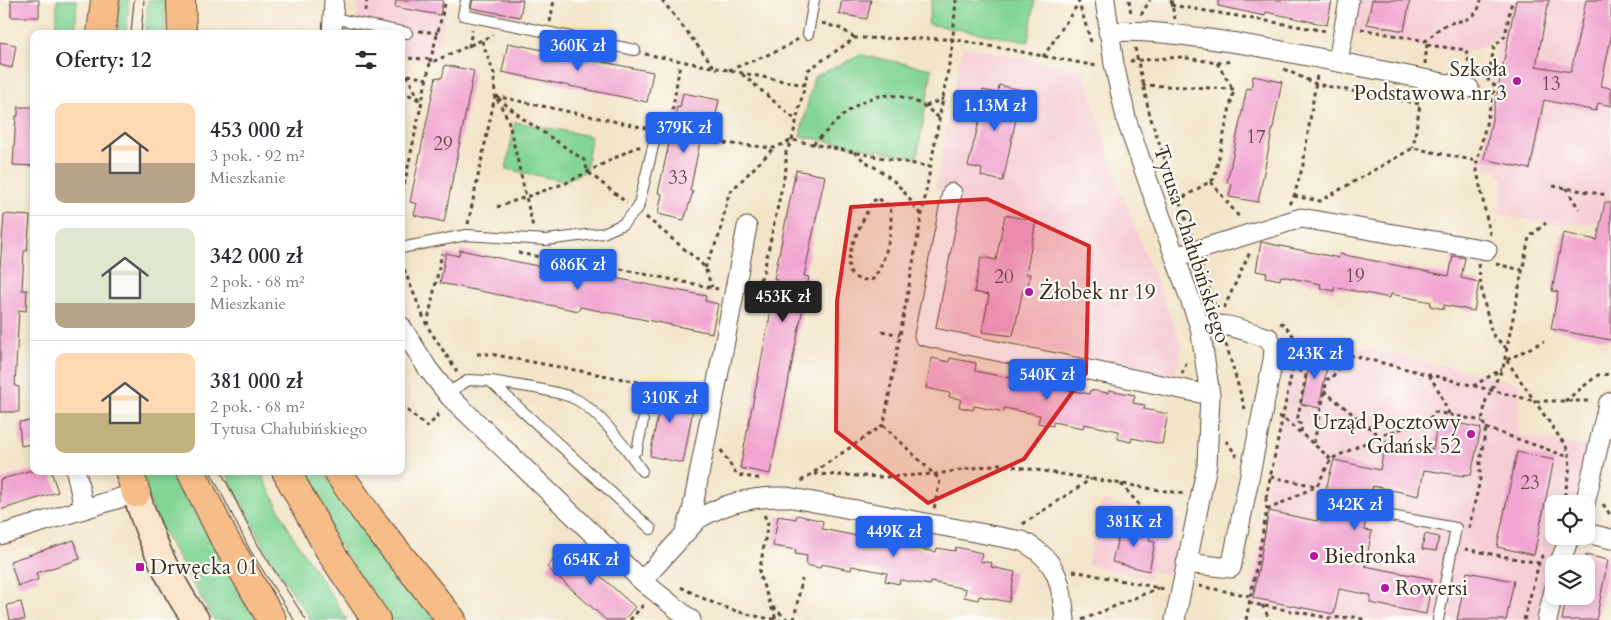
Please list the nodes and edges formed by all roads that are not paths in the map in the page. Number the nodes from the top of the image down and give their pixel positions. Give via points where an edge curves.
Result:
1 (104, 0) edge
2 (181, 0) edge
3 (466, 0) edge
4 (814, 0) edge
5 (1105, 0) edge
6 (1349, 0) edge
7 (333, 17) edge
8 (101, 30) edge
9 (182, 30) edge
10 (393, 30) edge
11 (1108, 32) junction
12 (808, 34) road end
13 (636, 50) road end
14 (1329, 60) junction
15 (1468, 88) dead end
16 (657, 130) dead end
17 (952, 193) dead end
18 (747, 227) dead end
19 (405, 247) edge
20 (1482, 256) road end
21 (1175, 257) junction
22 (1200, 327) junction
23 (405, 332) edge
24 (490, 381) junction
25 (447, 393) junction
26 (1210, 395) junction
27 (1611, 402) edge
28 (643, 421) dead end
29 (631, 455) junction
30 (642, 471) dead end
31 (77, 475) edge
32 (193, 475) edge
33 (288, 475) edge
34 (339, 475) edge
35 (133, 482) edge
36 (1587, 495) edge
37 (84, 509) junction
38 (1380, 514) dead end
39 (651, 529) dead end
40 (0, 535) edge
41 (684, 535) junction
42 (1595, 535) edge
43 (1611, 539) edge
44 (1564, 545) edge
45 (1555, 555) edge
46 (1186, 563) junction
47 (642, 580) junction
48 (1550, 605) edge
49 (196, 620) edge
50 (272, 620) edge
51 (376, 620) edge
52 (452, 620) edge
53 (691, 620) edge
54 (1065, 620) edge
55 (1175, 620) edge
56 (1438, 620) edge
57 (1547, 620) edge

1 - 8 main road
2 - 9 main road
3 - 13 lane via 463,15
4 - 12 lane
5 - 11 street, Tytusa Chałubińskiego
6 - 14 street
7 - 10 lane
11 - 14 street via 1133,30 1202,38
11 - 21 street, Tytusa Chałubińskiego via 1102,62
14 - 15 street
16 - 19 lane via 637,209 623,224 603,233 537,239 466,235
17 - 26 street via 924,336
18 - 41 street via 692,511
20 - 21 street via 1301,218
21 - 22 street, Tytusa Chałubińskiego
22 - 26 street, Tytusa Chałubińskiego
22 - 46 street via 1221,324 1269,338 1274,349 1232,568
23 - 25 street
24 - 25 lane via 480,379 463,383
24 - 29 lane via 558,394 582,403
24 - 39 lane
25 - 47 street
26 - 46 street, Tytusa Chałubińskiego via 1208,465
27 - 36 street
28 - 29 lane via 637,450
29 - 30 lane
31 - 37 street
32 - 50 main road via 224,538
33 - 51 main road via 331,553
34 - 52 main road
35 - 37 street
35 - 49 street via 148,533
37 - 40 street
38 - 56 lane via 1456,528
41 - 47 street
41 - 54 street via 698,519 730,504 753,498 786,497 1001,536 1022,541 1036,549 1054,568
42 - 43 street
44 - 45 street
46 - 55 street, Tytusa Chałubińskiego
47 - 53 street
48 - 57 street

